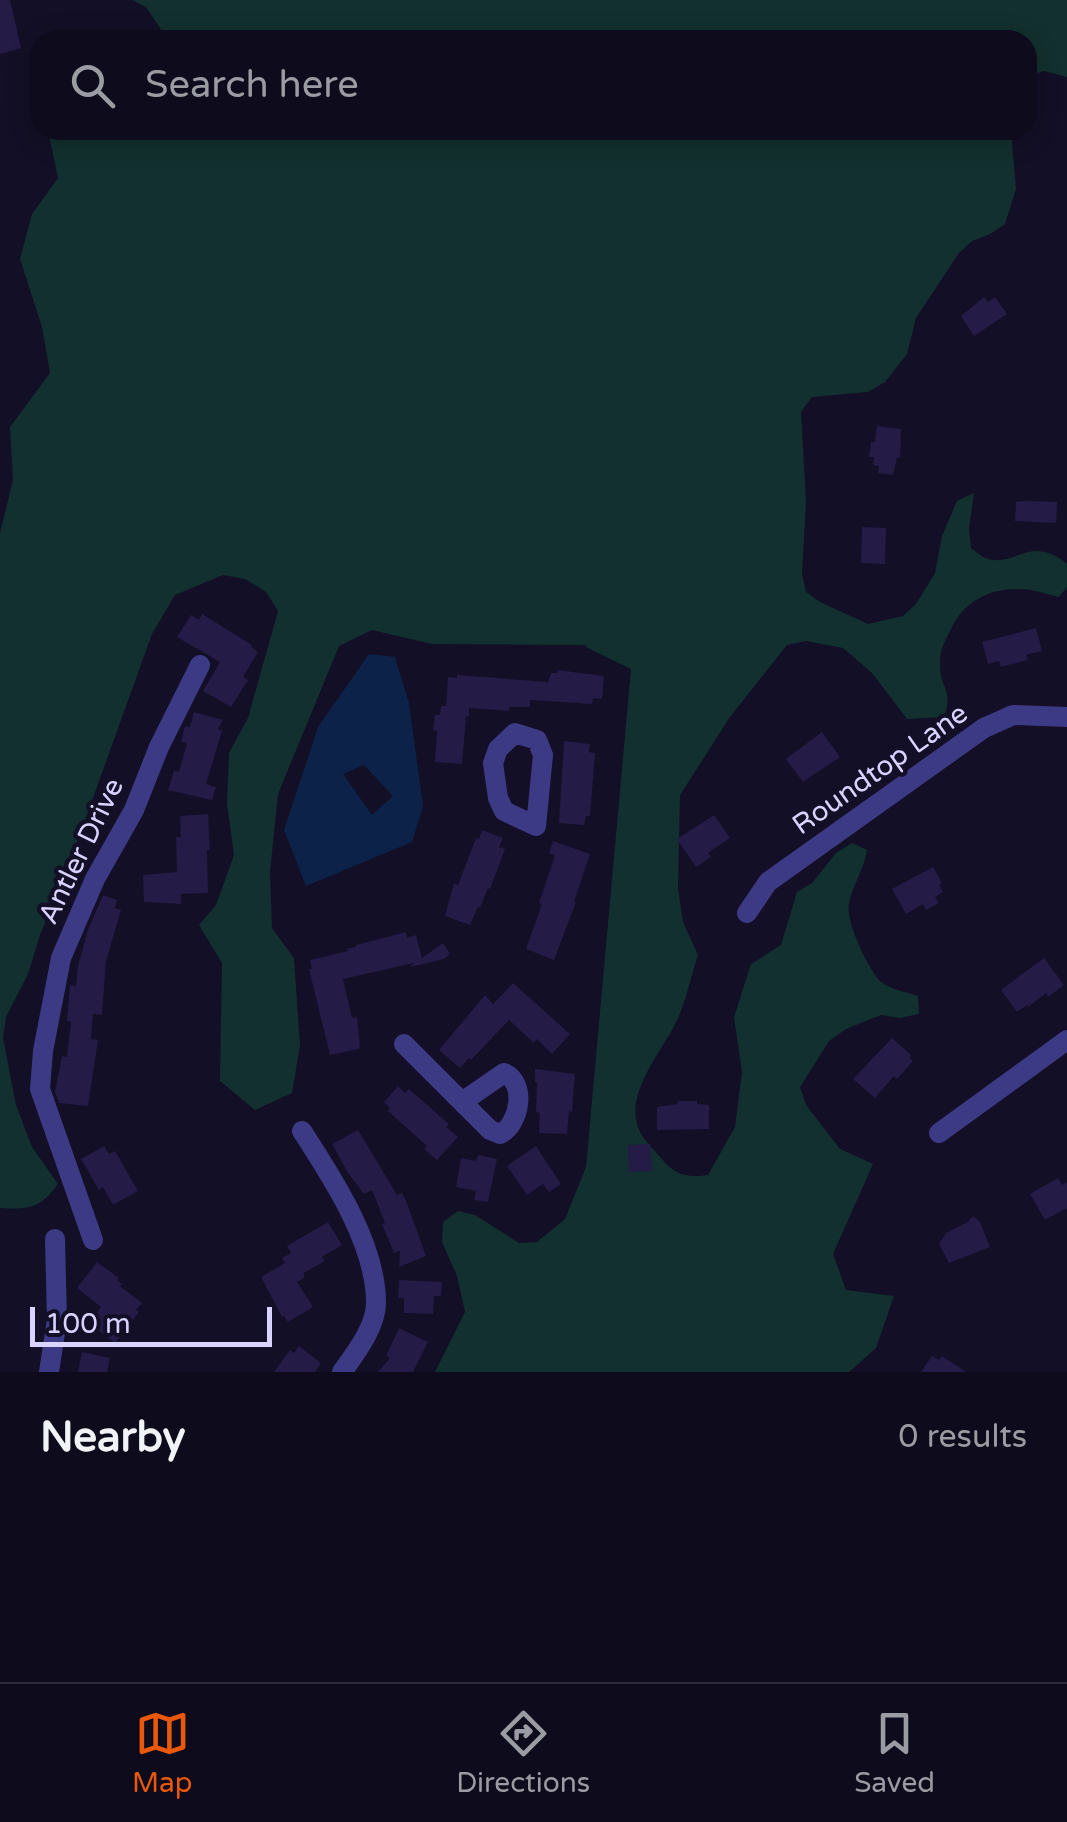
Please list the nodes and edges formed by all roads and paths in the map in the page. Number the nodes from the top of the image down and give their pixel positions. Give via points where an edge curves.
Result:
1 (200, 665) dead end
2 (1067, 716) edge
3 (747, 912) dead end
4 (1067, 1040) edge
5 (404, 1044) dead end
6 (462, 1102) dead end
7 (302, 1131) dead end
8 (939, 1133) dead end
9 (55, 1239) dead end
10 (93, 1240) dead end
11 (49, 1372) edge
12 (342, 1372) edge

1 - 10 street, Antler Drive via 61,958 43,1051 40,1089
2 - 3 street, Roundtop Lane via 1013,715 984,728 768,882
4 - 8 street
5 - 6 street
7 - 12 street via 355,1221 371,1268 377,1306 363,1344
9 - 11 street

